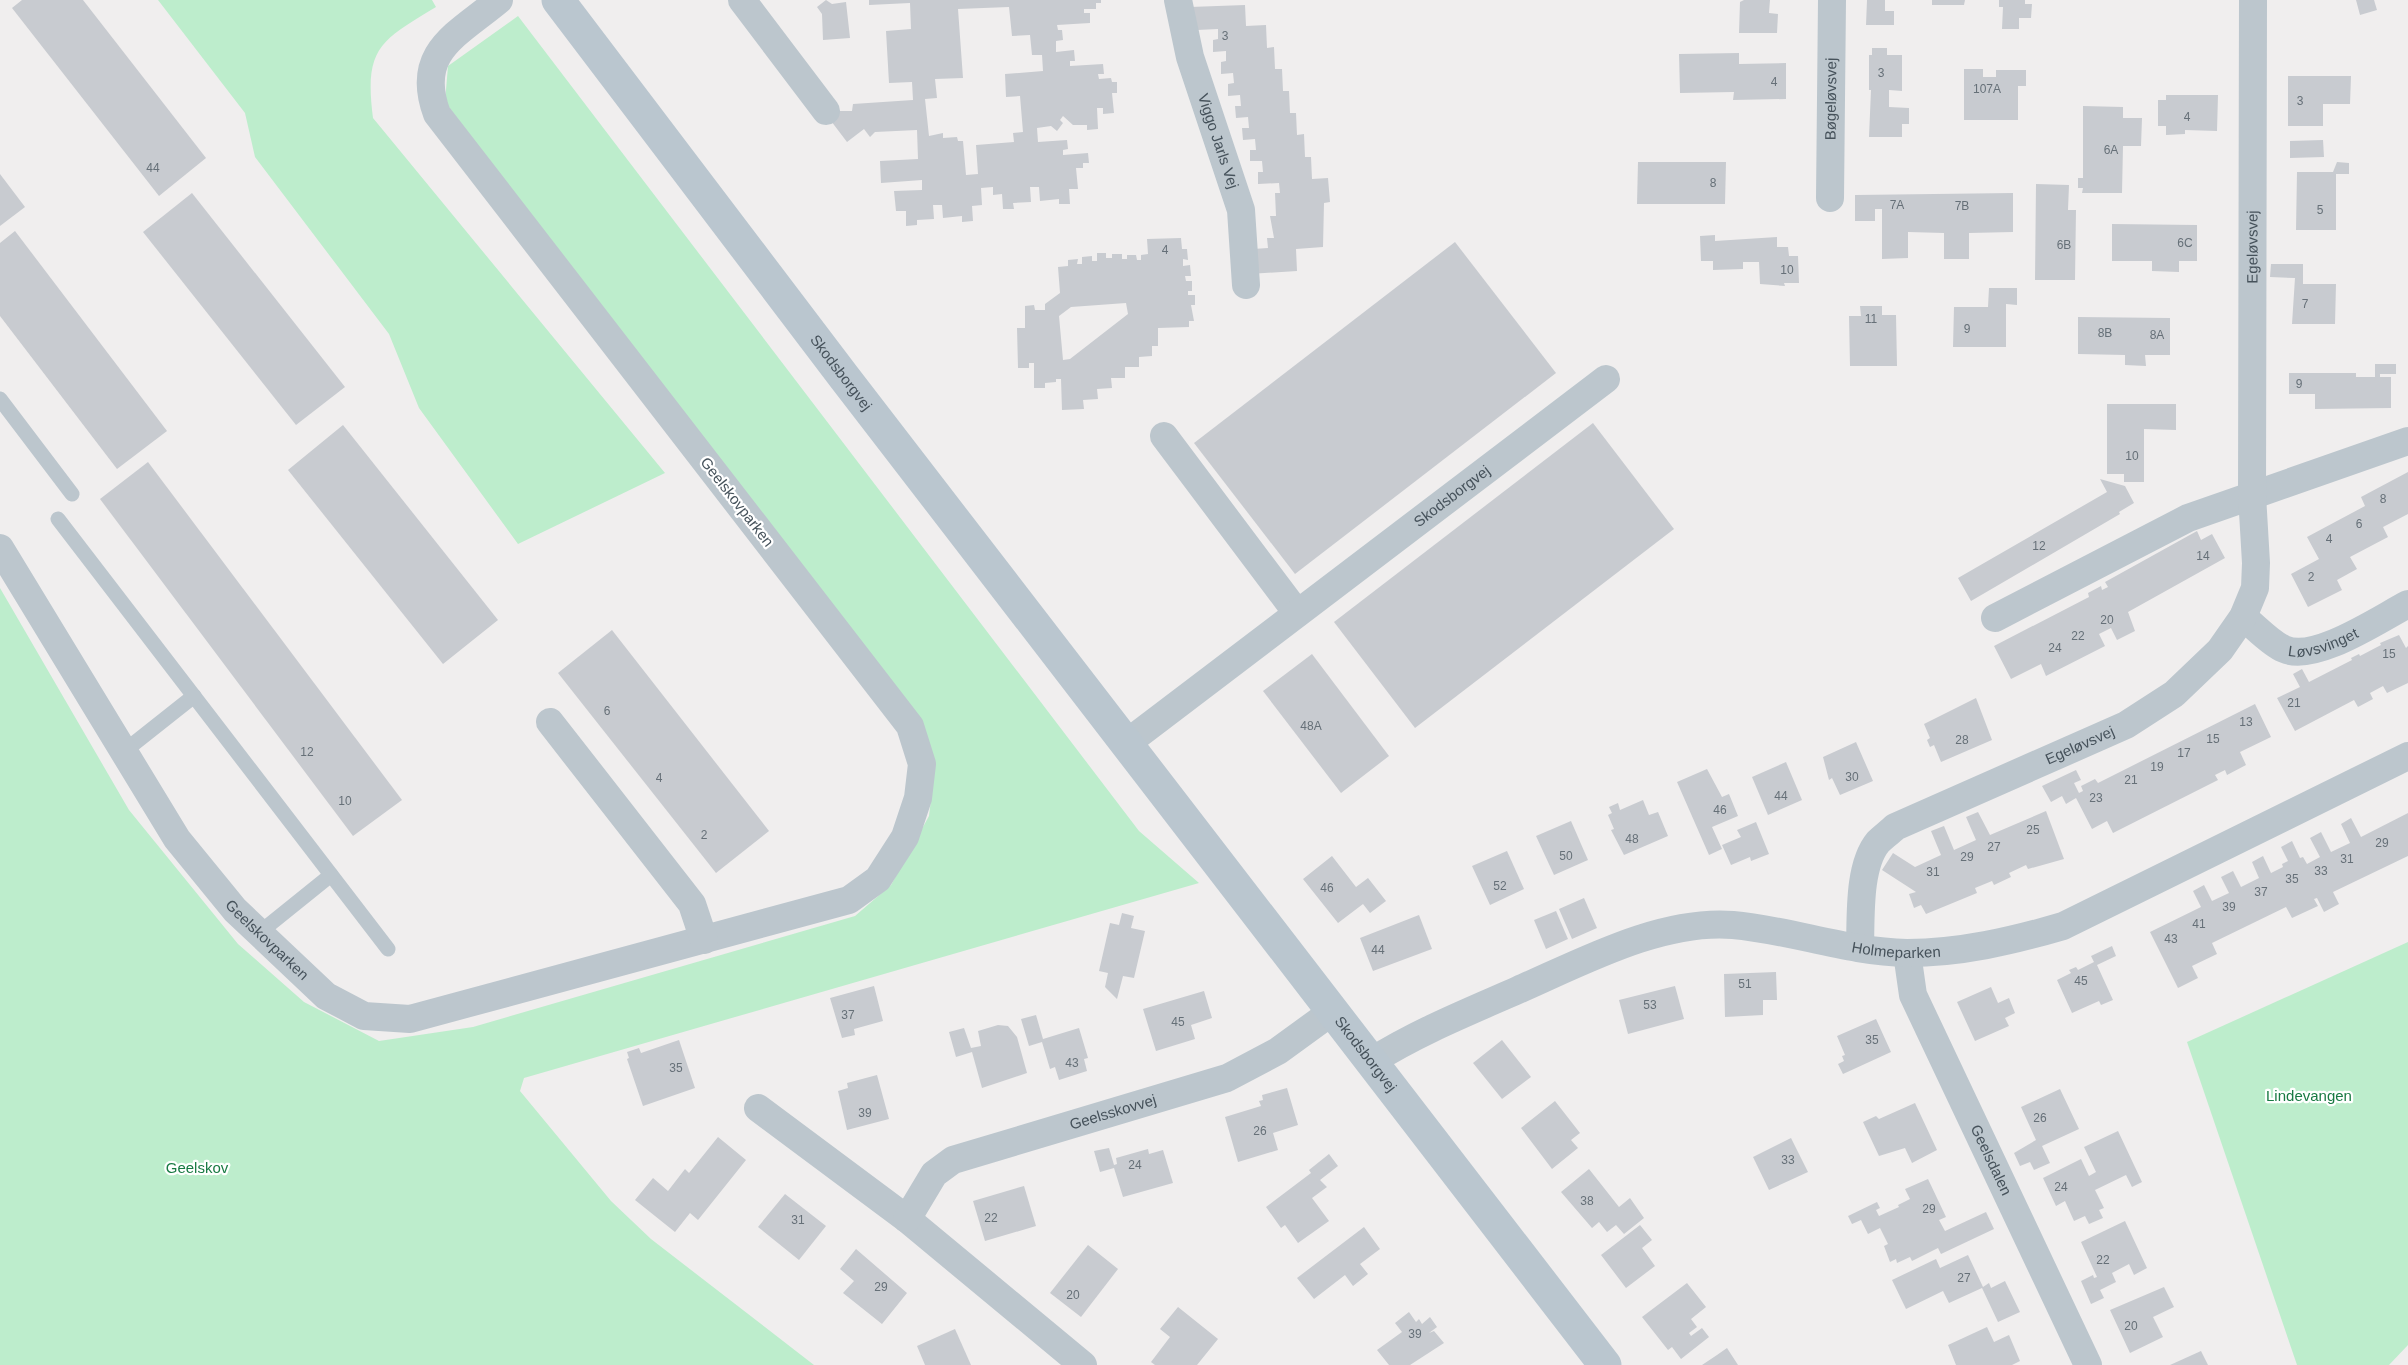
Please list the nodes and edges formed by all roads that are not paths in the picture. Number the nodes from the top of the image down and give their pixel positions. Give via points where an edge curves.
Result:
1 (499, 0) edge
2 (558, 0) edge
3 (742, 0) edge
4 (1178, 0) edge
5 (1832, 0) edge
6 (2253, 0) edge
7 (826, 111) dead end
8 (1830, 198) dead end
9 (1246, 285) dead end
10 (1606, 379) dead end
11 (2, 404) edge
12 (1164, 436) dead end
13 (2408, 441) edge
14 (72, 494) dead end
15 (2252, 495) junction
16 (58, 519) dead end
17 (0, 548) edge
18 (2408, 604) edge
19 (1297, 613) junction
20 (2243, 617) junction
21 (1995, 618) dead end
22 (194, 696) junction
23 (550, 722) dead end
24 (1127, 743) junction
25 (122, 753) junction
26 (2408, 756) edge
27 (331, 875) junction
28 (259, 933) junction
29 (704, 940) junction
30 (1860, 948) junction
31 (388, 949) dead end
32 (1906, 953) junction
33 (1333, 1011) junction
34 (1372, 1061) junction
35 (758, 1108) dead end
36 (907, 1219) junction
37 (1083, 1365) edge
38 (1605, 1365) edge
39 (2088, 1365) edge

1 - 29 street, Geelskovparken via 438,51 429,83 437,114 910,726 922,764 918,798 905,837 878,879 849,900
2 - 24 street, Skodsborgvej
3 - 7 street
4 - 9 street, Viggo Jarls Vej via 1190,57 1241,210
5 - 8 street, Bøgeløvsvej
6 - 15 street, Egeløvsvej
10 - 19 street, Skodsborgvej
11 - 14 lane
12 - 19 street
13 - 15 street
15 - 20 street, Egeløvsvej via 2255,588
15 - 21 street via 2188,518
16 - 22 lane
17 - 25 street, Geelskovparken
18 - 20 street, Løvsvinget via 2319,650 2301,652 2284,649
19 - 24 street, Skodsborgvej
20 - 30 street, Egeløvsvej via 2220,650 2174,694 2127,725 1896,826 1876,844 1867,864
22 - 25 lane
22 - 27 lane
23 - 29 street via 692,904
24 - 33 street, Skodsborgvej
25 - 28 street, Geelskovparken via 177,839
26 - 32 street, Holmeparken via 2063,926 2008,942
27 - 28 lane
27 - 31 lane
28 - 29 street, Geelskovparken via 326,996 364,1016 410,1019
30 - 32 street, Holmeparken
30 - 34 street, Holmeparken via 1731,925 1678,929 1627,942 1410,1037
32 - 39 street, Geelsdalen via 1913,995
33 - 34 street, Skodsborgvej
33 - 36 street, Geelsskovvej via 1278,1051 1227,1078 953,1160 934,1174
34 - 38 street, Skodsborgvej
35 - 36 street
36 - 37 street

